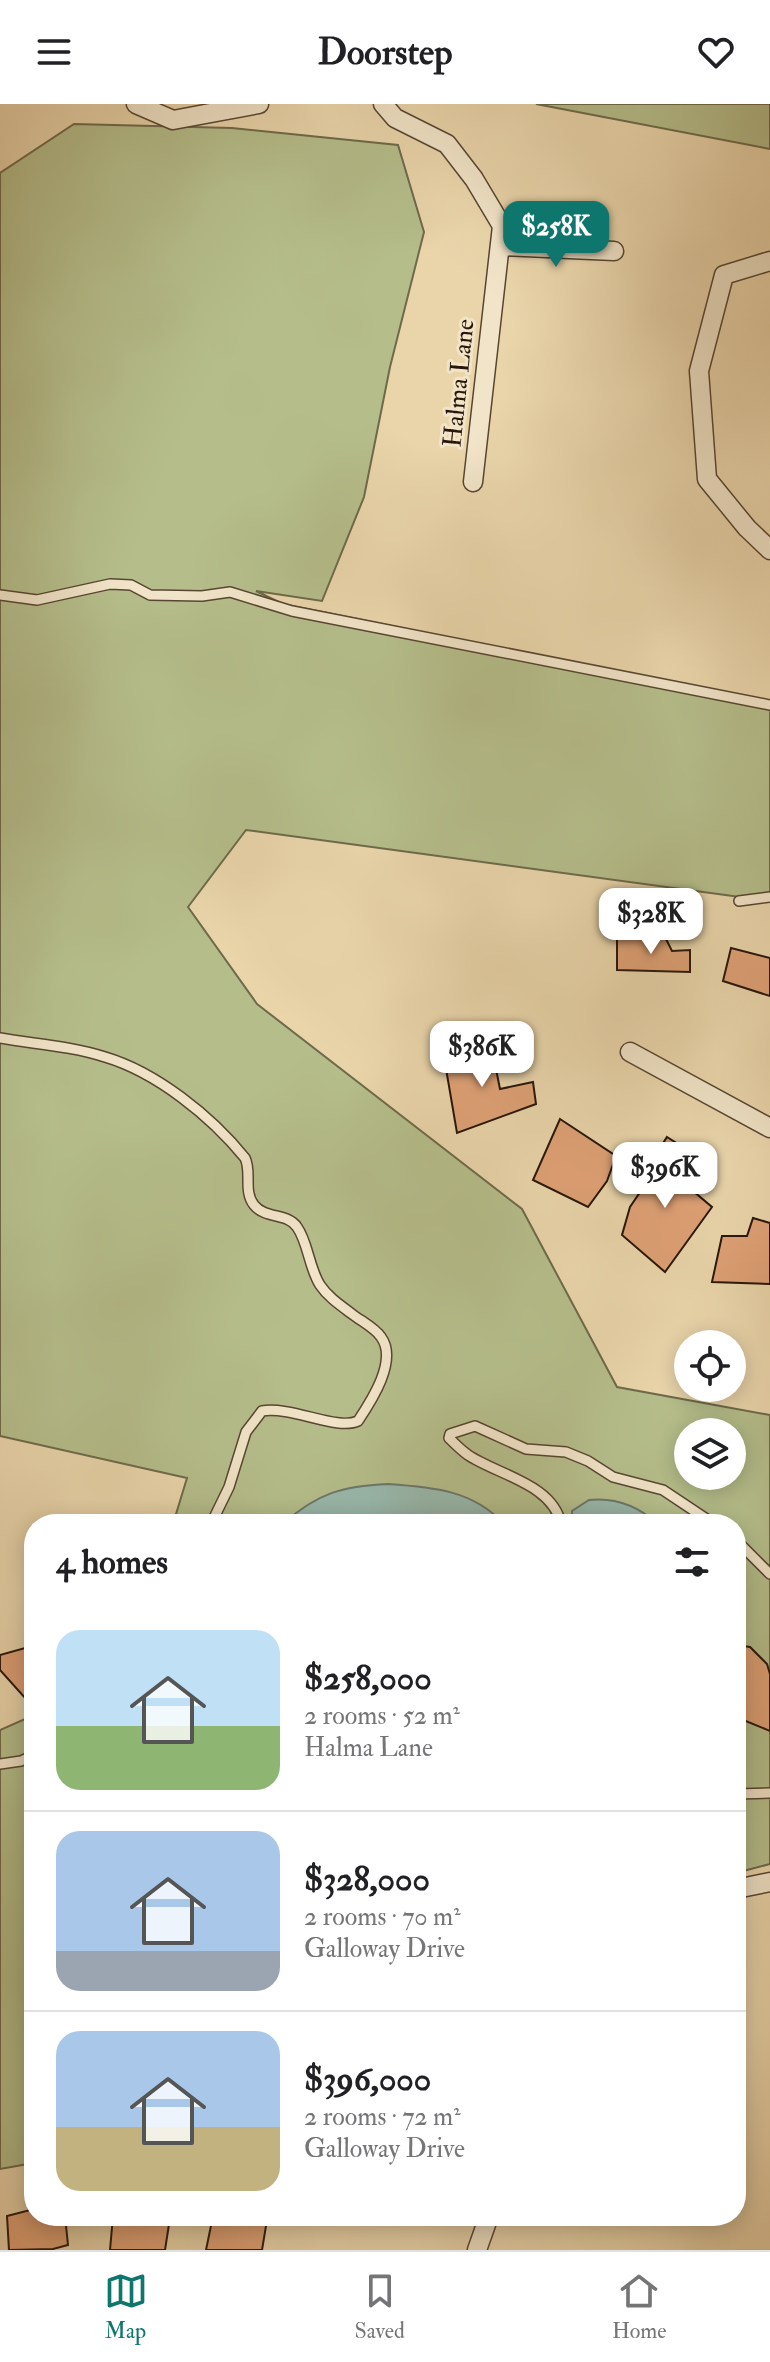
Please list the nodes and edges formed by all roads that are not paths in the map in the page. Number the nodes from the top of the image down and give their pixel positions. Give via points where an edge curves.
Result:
1 (136, 104) edge
2 (259, 104) edge
3 (383, 104) edge
4 (500, 246) junction
5 (614, 251) dead end
6 (770, 261) edge
7 (473, 482) dead end
8 (770, 550) edge
9 (0, 595) edge
10 (770, 705) edge
11 (770, 897) edge
12 (739, 901) dead end
13 (0, 1038) edge
14 (630, 1052) dead end
15 (770, 1128) edge
16 (216, 1514) edge
17 (559, 1514) edge
18 (699, 1514) edge
19 (746, 1548) edge
20 (770, 1574) edge
21 (24, 1760) edge
22 (0, 1764) edge
23 (770, 1793) edge
24 (746, 1794) edge
25 (770, 1882) edge
26 (746, 1887) edge
27 (485, 2226) edge
28 (477, 2250) edge

1 - 2 street via 173,120
3 - 4 street, Halma Lane via 395,118 447,144 502,226
4 - 5 street
4 - 7 street, Halma Lane
6 - 8 street via 724,275 699,371 707,479
9 - 10 lane via 37,600 110,584 131,585 150,595 230,592 292,611
11 - 12 lane
13 - 16 lane via 113,1059 207,1118 249,1165 254,1206 297,1227 320,1286 380,1334 387,1347 384,1373 358,1421 322,1420 284,1409 262,1411 246,1432
14 - 15 street
17 - 18 lane via 542,1495 467,1454 450,1434 475,1426 526,1449 566,1452 613,1477 663,1490
19 - 20 lane
21 - 22 lane
23 - 24 lane
25 - 26 street
27 - 28 street

